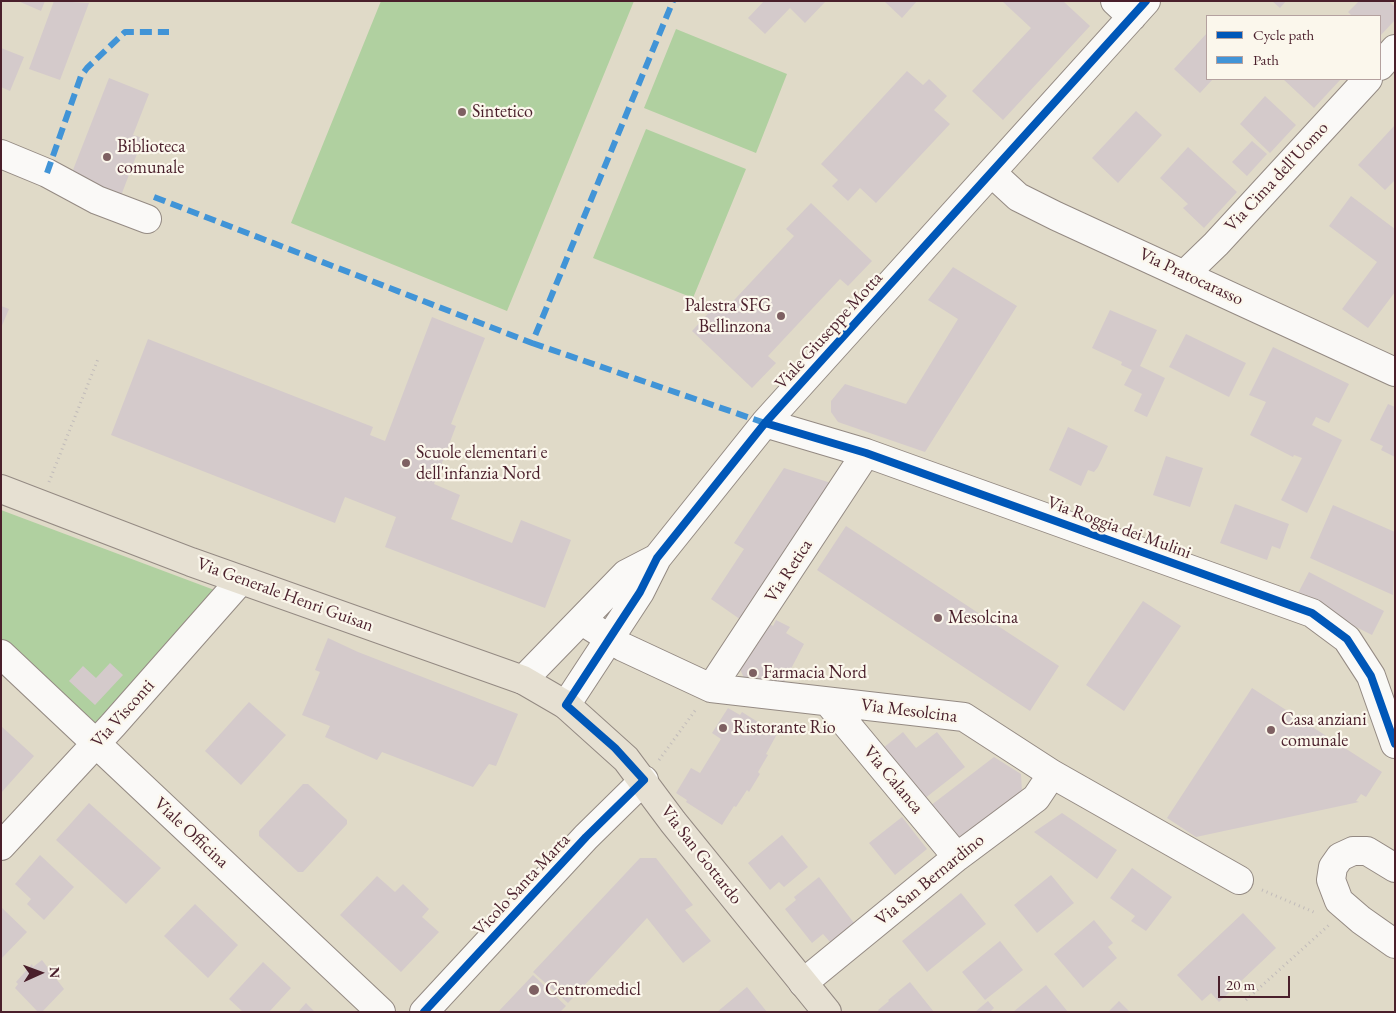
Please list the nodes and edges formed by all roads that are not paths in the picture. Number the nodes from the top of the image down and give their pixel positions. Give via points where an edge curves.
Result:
1 (1131, 6) edge
2 (1395, 49) edge
3 (1381, 65) edge
4 (1367, 80) edge
5 (1, 154) edge
6 (992, 173) junction
7 (146, 219) dead end
8 (1185, 274) junction
9 (1395, 372) edge
10 (765, 423) junction
11 (866, 453) junction
12 (1, 489) edge
13 (657, 558) junction
14 (241, 580) junction
15 (582, 621) junction
16 (609, 640) junction
17 (1, 654) edge
18 (523, 680) junction
19 (711, 688) junction
20 (828, 702) junction
21 (566, 705) junction
22 (96, 744) junction
23 (1395, 744) edge
24 (1052, 774) junction
25 (644, 780) junction
26 (1, 846) edge
27 (957, 857) junction
28 (1395, 868) edge
29 (1239, 880) road end
30 (1395, 944) edge
31 (803, 983) junction
32 (381, 1012) edge
33 (424, 1012) edge
34 (827, 1012) edge

1 - 6 street, Viale Giuseppe Motta
2 - 3 street
4 - 8 street, Via Cima dell'Uomo
5 - 7 street via 47,173 97,200
6 - 8 street, Via Pratocarasso via 1018,197
6 - 10 street, Viale Giuseppe Motta
8 - 9 street, Via Pratocarasso
10 - 11 street, Via Roggia dei Mulini
10 - 13 street, Viale Giuseppe Motta
11 - 19 street, Via Retica
11 - 23 street, Via Roggia dei Mulini via 1312,613 1346,639 1370,676
12 - 14 main road, Via Generale Henri Guisan
13 - 15 street, Viale Giuseppe Motta via 626,574
13 - 16 street, Viale Giuseppe Motta via 640,592
14 - 18 main road, Via Generale Henri Guisan
14 - 22 street, Via Visconti
15 - 16 street, Via Mesolcina
15 - 18 street, Viale Giuseppe Motta
16 - 19 street, Via Mesolcina
16 - 21 street, Viale Giuseppe Motta
17 - 22 street, Viale Officina
18 - 21 main road, Via Generale Henri Guisan
19 - 20 street, Via Mesolcina
20 - 24 street, Via Mesolcina via 964,717
20 - 27 street, Via Calanca
21 - 25 main road, Via San Gottardo via 615,748
22 - 26 street, Via Visconti
22 - 32 street, Viale Officina
24 - 27 street, Via San Bernardino via 1036,798
24 - 29 street, Via Mesolcina
25 - 31 main road, Via San Gottardo via 673,822
25 - 33 street, Vicolo Santa Marta via 592,830
27 - 31 street, Via San Bernardino
28 - 30 street via 1367,851 1353,850 1340,857 1333,867 1331,880 1341,914
31 - 34 main road, Via San Gottardo

